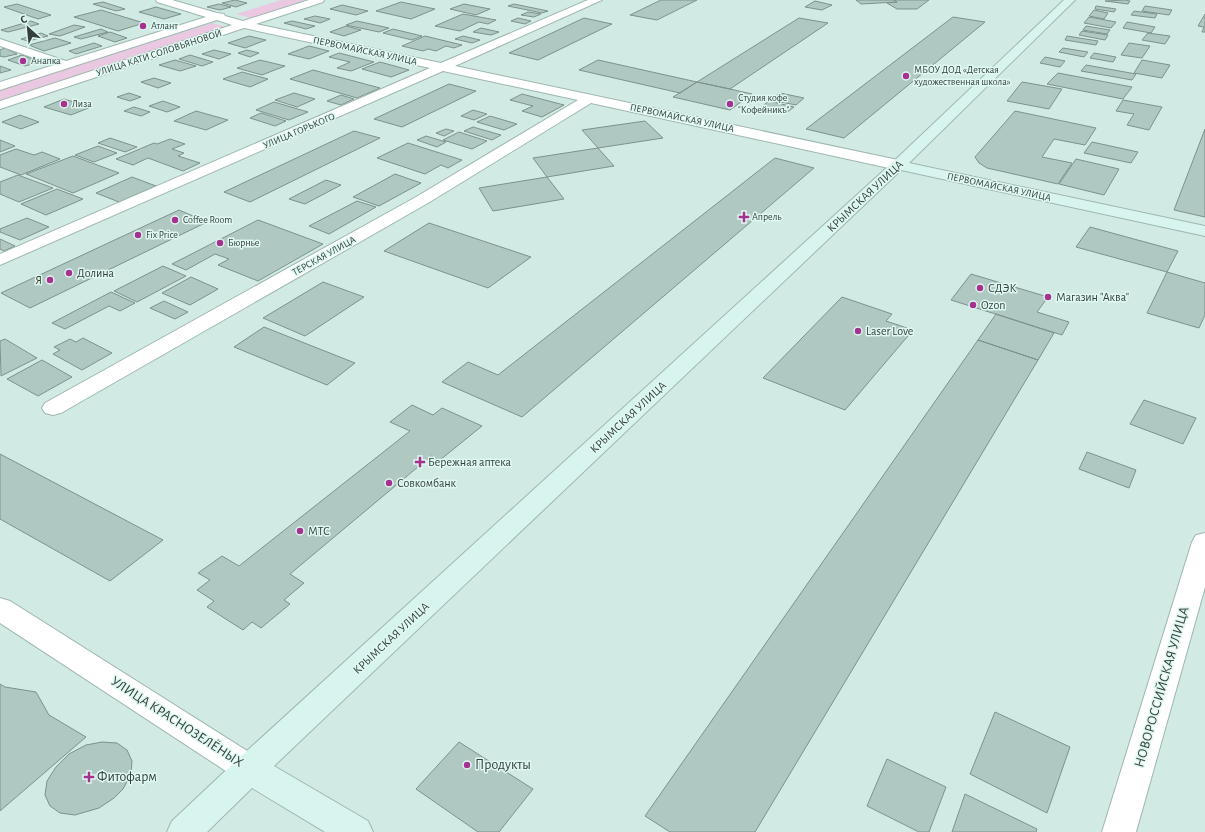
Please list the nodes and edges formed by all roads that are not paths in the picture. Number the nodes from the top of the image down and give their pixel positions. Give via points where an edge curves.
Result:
1 (161, 0) edge
2 (318, 0) edge
3 (597, 0) edge
4 (1070, 0) edge
5 (238, 11) dead end
6 (217, 17) junction
7 (244, 25) junction
8 (0, 42) edge
9 (66, 65) junction
10 (445, 68) junction
11 (0, 86) edge
12 (591, 98) junction
13 (0, 105) edge
14 (898, 165) junction
15 (1205, 231) edge
16 (0, 260) edge
17 (53, 408) dead end
18 (1205, 542) edge
19 (0, 609) edge
20 (249, 769) junction
21 (184, 832) edge
22 (356, 832) edge
23 (1119, 832) edge

1 - 6 street, ПЕРВОМАЙСКАЯ УЛИЦА
2 - 7 street, УЛИЦА КАТИ СОЛОВЬЯНОВОЙ
3 - 10 street, УЛИЦА ГОРЬКОГО
4 - 14 street, КРЫМСКАЯ УЛИЦА
5 - 6 street, УЛИЦА КАТИ СОЛОВЬЯНОВОЙ
6 - 7 street, ПЕРВОМАЙСКАЯ УЛИЦА
6 - 9 street, УЛИЦА КАТИ СОЛОВЬЯНОВОЙ
7 - 10 street, ПЕРВОМАЙСКАЯ УЛИЦА
7 - 13 street, УЛИЦА КАТИ СОЛОВЬЯНОВОЙ
8 - 9 street
9 - 11 street, УЛИЦА КАТИ СОЛОВЬЯНОВОЙ
10 - 12 street, ПЕРВОМАЙСКАЯ УЛИЦА
10 - 16 street, УЛИЦА ГОРЬКОГО
12 - 14 street, ПЕРВОМАЙСКАЯ УЛИЦА
12 - 17 street, ТЕРСКАЯ УЛИЦА via 422,200
14 - 15 street, ПЕРВОМАЙСКАЯ УЛИЦА
14 - 20 street, КРЫМСКАЯ УЛИЦА
18 - 23 street, НОВОРОССИЙСКАЯ УЛИЦА
19 - 20 street, УЛИЦА КРАСНОЗЕЛЁНЫХ
20 - 21 street, КРЫМСКАЯ УЛИЦА
20 - 22 street, УЛИЦА КРАСНОЗЕЛЁНЫХ

